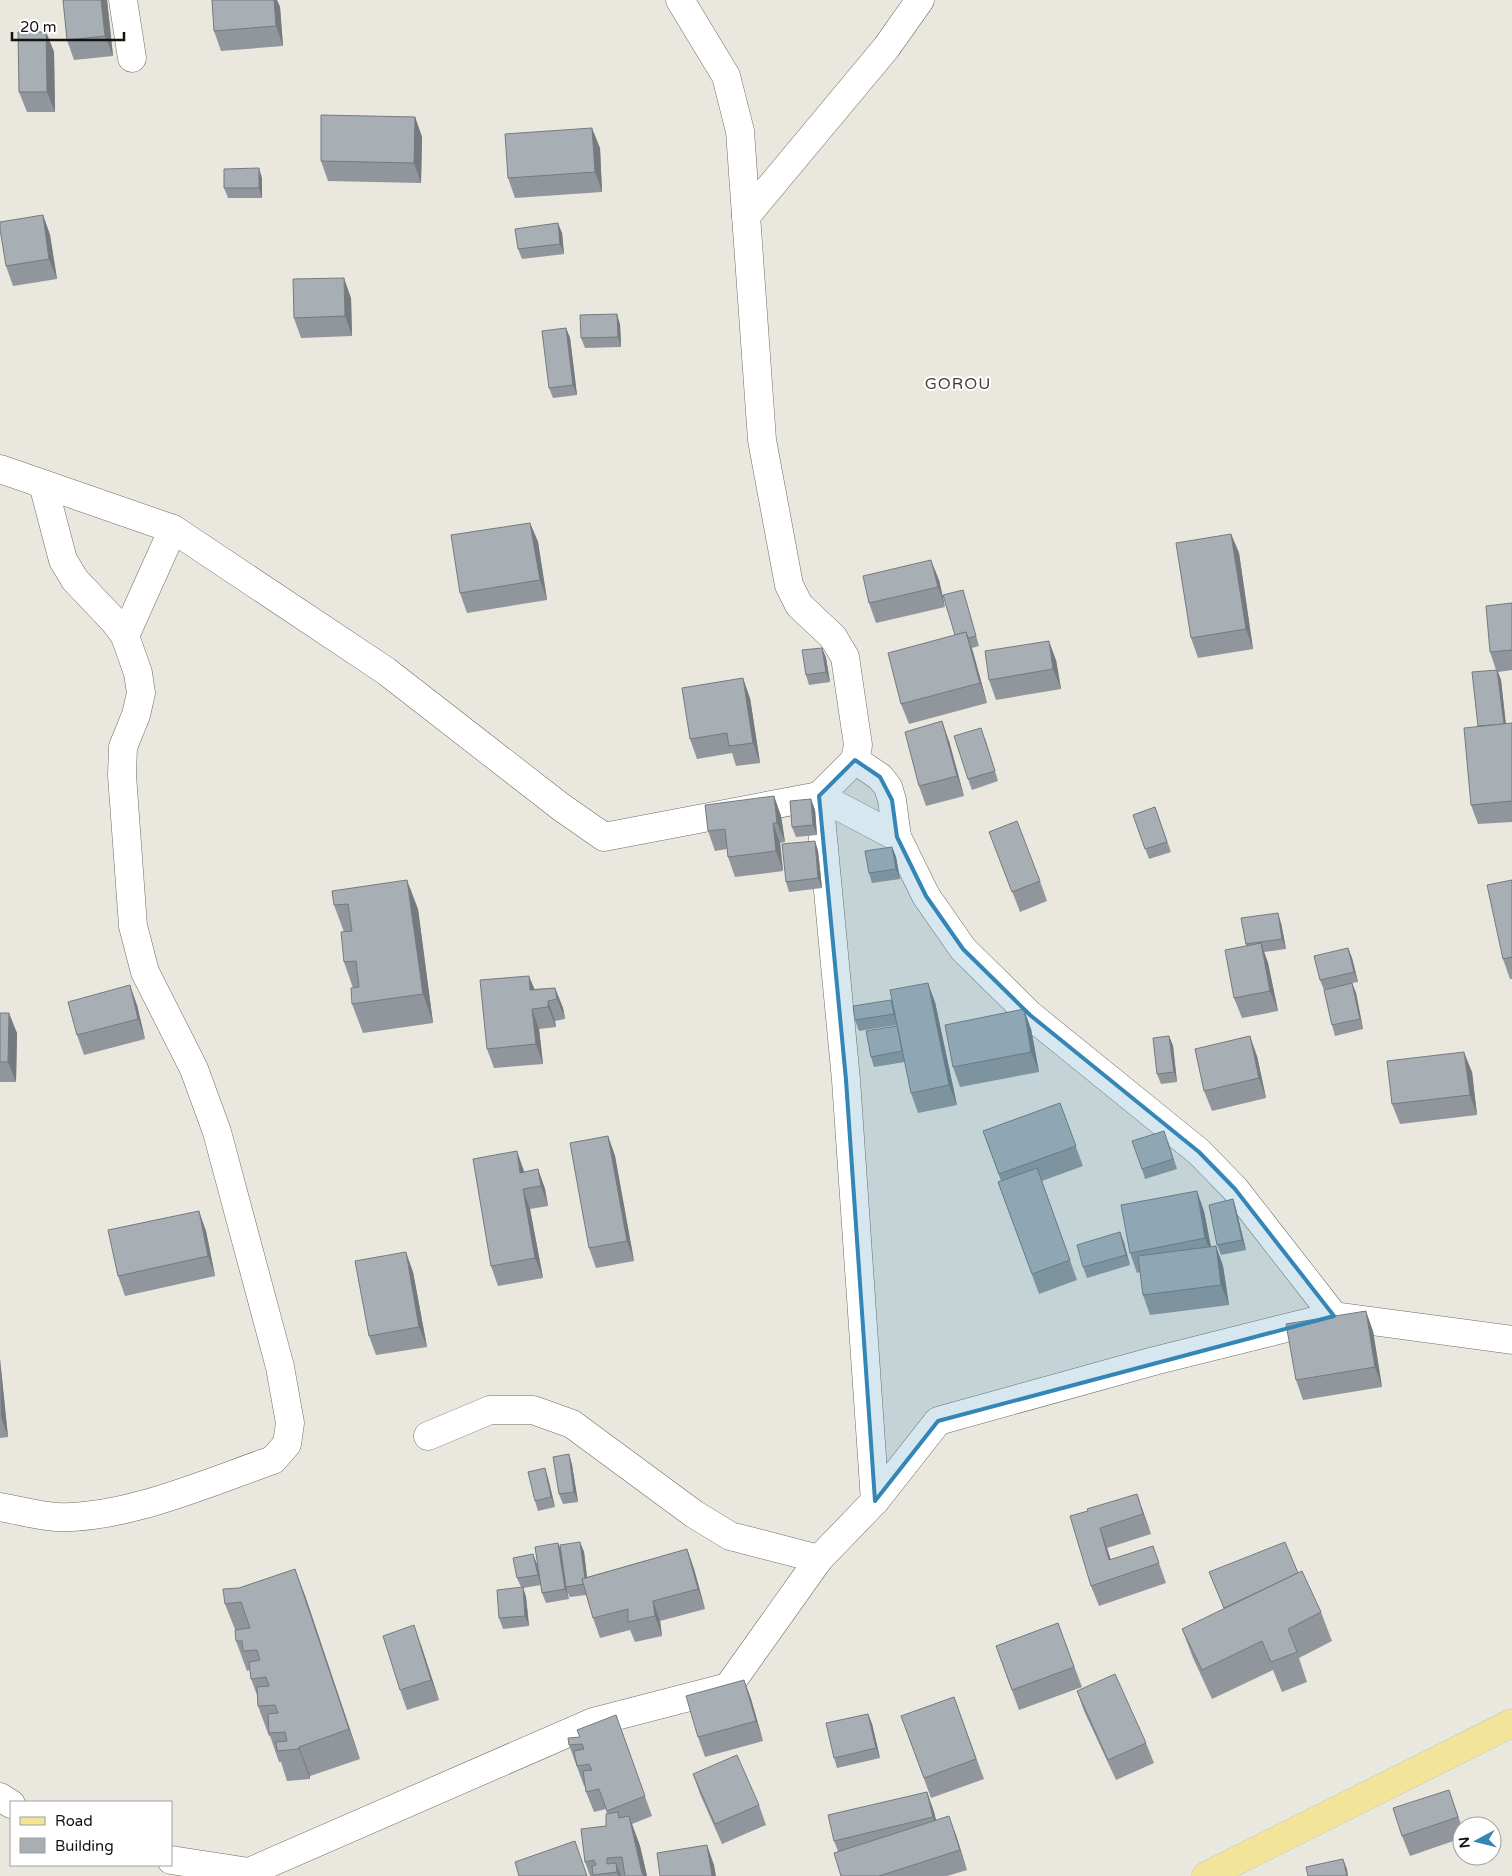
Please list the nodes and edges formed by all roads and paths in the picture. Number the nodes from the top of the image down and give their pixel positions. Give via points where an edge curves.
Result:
1 (124, 0) edge
2 (680, 0) edge
3 (920, 0) edge
4 (132, 58) dead end
5 (746, 216) junction
6 (0, 469) edge
7 (43, 484) junction
8 (173, 529) junction
9 (125, 636) junction
10 (855, 760) junction
11 (819, 796) junction
12 (897, 837) junction
13 (1334, 1316) junction
14 (1512, 1340) edge
15 (428, 1436) dead end
16 (875, 1501) junction
17 (0, 1507) edge
18 (819, 1559) junction
19 (1512, 1723) edge
20 (172, 1860) edge
21 (1206, 1876) edge

1 - 4 street
2 - 5 street via 726,76 740,131
3 - 5 street via 886,48
5 - 10 street via 762,440 789,585 799,606 833,637 845,657 858,745
6 - 7 street
7 - 8 street
7 - 9 street via 63,560 75,580
8 - 9 street
8 - 11 street via 386,671 604,837
9 - 17 street via 138,673 141,693 123,747 122,775 133,926 145,972 194,1069 217,1132 280,1367 290,1423 287,1444 273,1460 145,1504 89,1516 55,1517
10 - 11 street
10 - 12 street via 880,777 888,787
11 - 12 street
11 - 16 street via 846,1080
12 - 13 street via 926,896 963,949 1030,1014 1199,1152 1235,1189
13 - 14 street
13 - 16 street via 1154,1361 938,1421
15 - 18 street via 490,1410 533,1410 572,1424 694,1514 730,1536
16 - 18 street
18 - 20 street via 728,1687 593,1722 249,1872
19 - 21 main road

